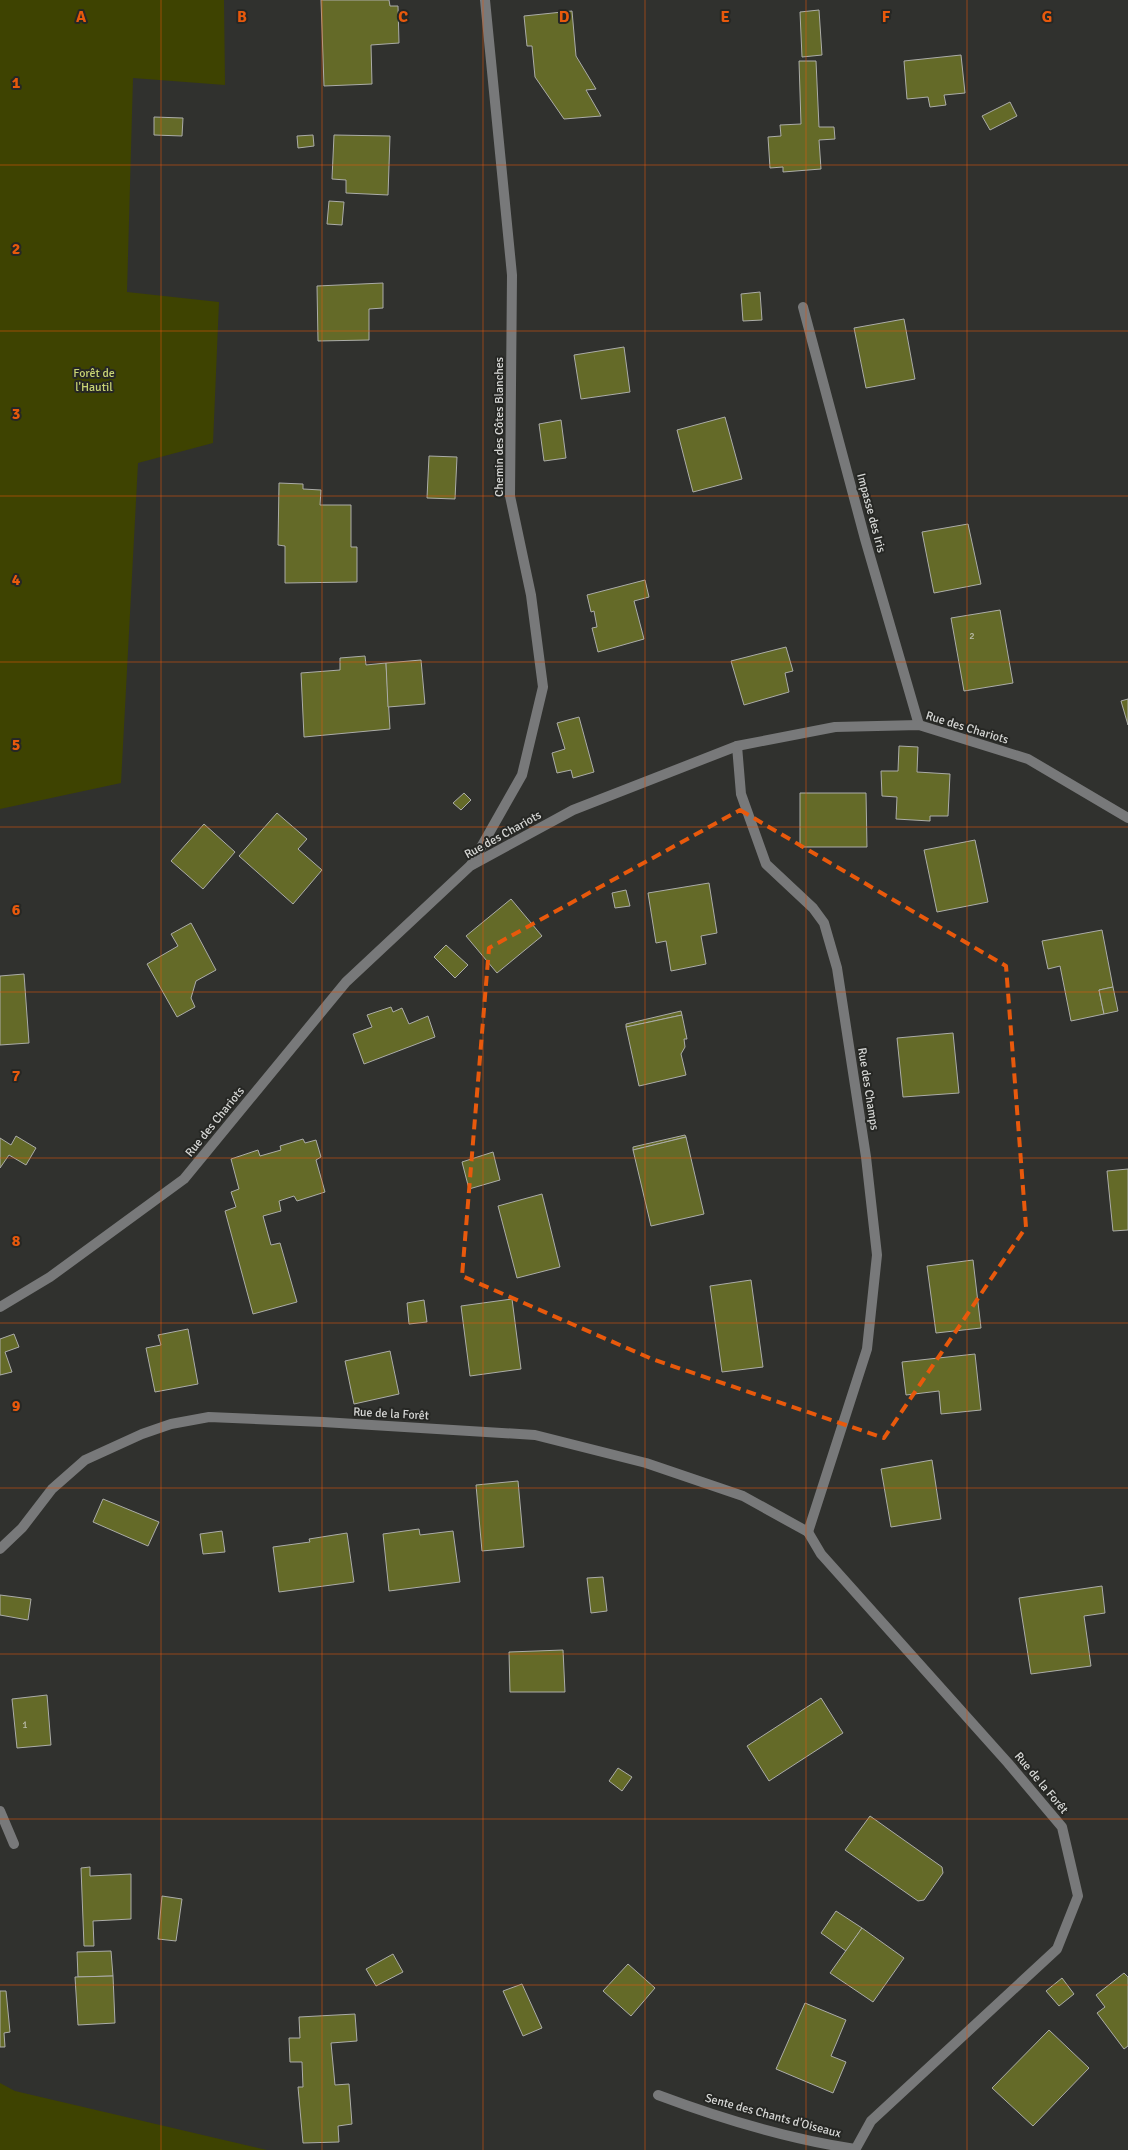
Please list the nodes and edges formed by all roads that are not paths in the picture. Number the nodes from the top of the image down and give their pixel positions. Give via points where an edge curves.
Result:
1 (484, 0) edge
2 (802, 307) dead end
3 (919, 725) junction
4 (737, 746) junction
5 (1128, 818) edge
6 (470, 866) junction
7 (0, 1308) edge
8 (808, 1532) junction
9 (0, 1549) edge
10 (0, 1811) edge
11 (14, 1844) dead end
12 (658, 2095) dead end
13 (855, 2150) edge

1 - 6 street, Chemin des Côtes Blanches via 512,275 510,496 531,594 543,687 522,775
2 - 3 street, Impasse des Iris
3 - 4 street, Rue des Chariots via 835,727
3 - 5 street, Rue des Chariots via 1028,760
4 - 6 street, Rue des Chariots via 573,810
4 - 8 street, Rue des Champs via 741,794 766,864 813,908 830,938 873,1208 877,1255 867,1349
6 - 7 street, Rue des Chariots via 346,982 184,1180
8 - 9 street, Rue de la Forêt via 743,1496 646,1463 535,1435 209,1417 171,1424 84,1460 52,1489 22,1528
8 - 13 street, Rue de la Forêt via 821,1554 1062,1827 1078,1896 1057,1948 871,2121
10 - 11 street
12 - 13 street, Sente des Chants d'Oiseaux via 716,2117

